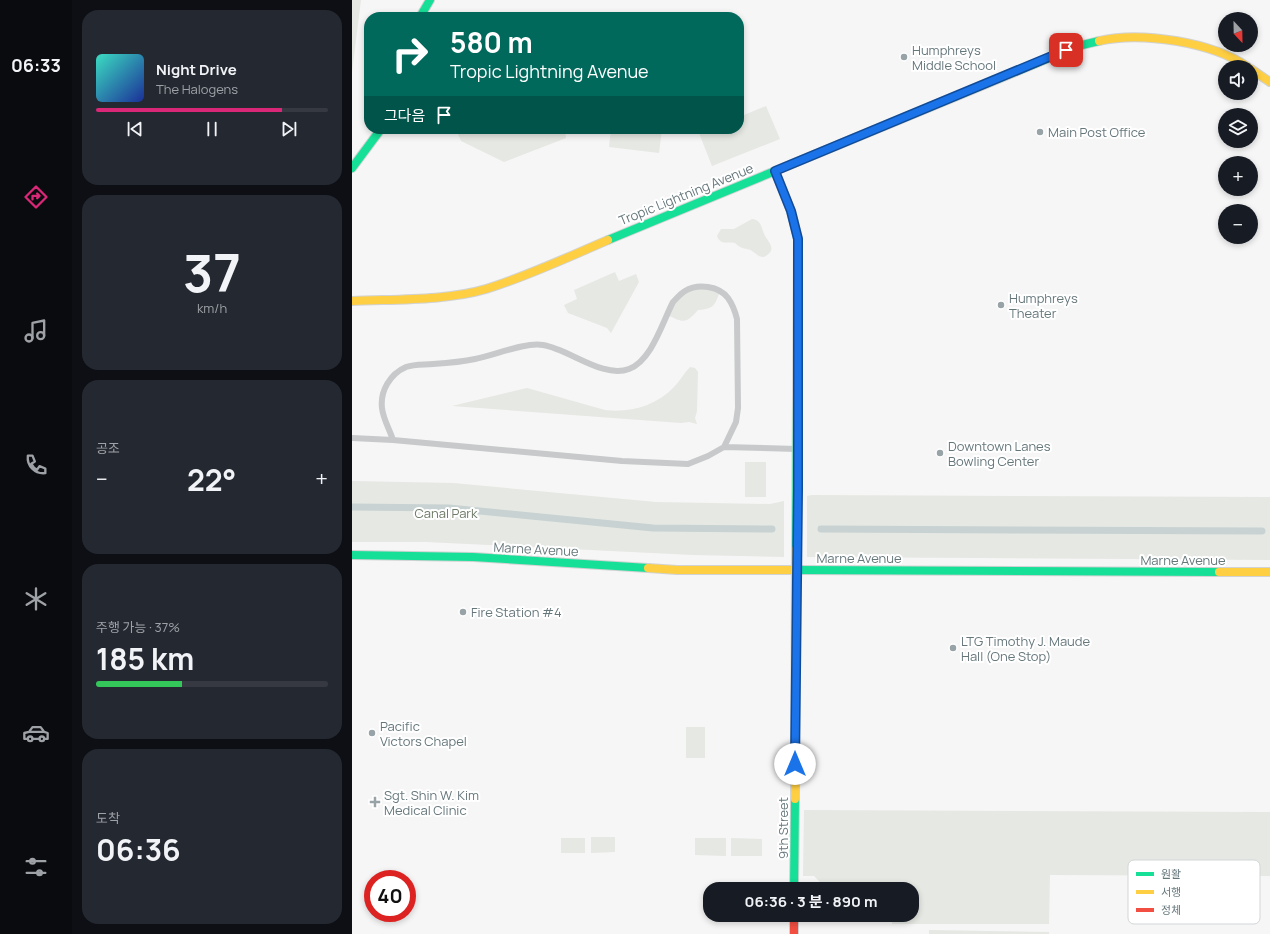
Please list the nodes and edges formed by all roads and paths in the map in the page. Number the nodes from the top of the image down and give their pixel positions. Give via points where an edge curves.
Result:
1 (430, 0) edge
2 (423, 12) edge
3 (1237, 60) edge
4 (1258, 74) edge
5 (1270, 82) edge
6 (377, 134) edge
7 (352, 168) edge
8 (775, 171) junction
9 (352, 301) edge
10 (352, 438) edge
11 (393, 440) junction
12 (724, 446) junction
13 (797, 449) junction
14 (352, 555) edge
15 (796, 570) junction
16 (1270, 572) edge
17 (794, 882) edge
18 (794, 922) edge
19 (794, 934) edge

1 - 2 street
3 - 8 street, Tropic Lightning Avenue via 1183,42 1152,38 1108,39 1085,44
4 - 5 street
6 - 7 street
8 - 9 street, Tropic Lightning Avenue via 485,289 451,296
8 - 13 street, 9th Street via 791,211 798,239
10 - 11 street
11 - 12 street via 622,461 688,464
11 - 12 street via 382,409 382,393 389,380 407,367 459,363 532,344 544,345 604,369 629,369 642,361 649,352 678,296 685,290 701,287 720,291 727,297 737,319 738,408 736,422
12 - 13 street
13 - 15 street, 9th Street
14 - 15 street, Marne Avenue via 473,557 677,570
15 - 16 street, Marne Avenue
15 - 17 street, 9th Street
18 - 19 street

